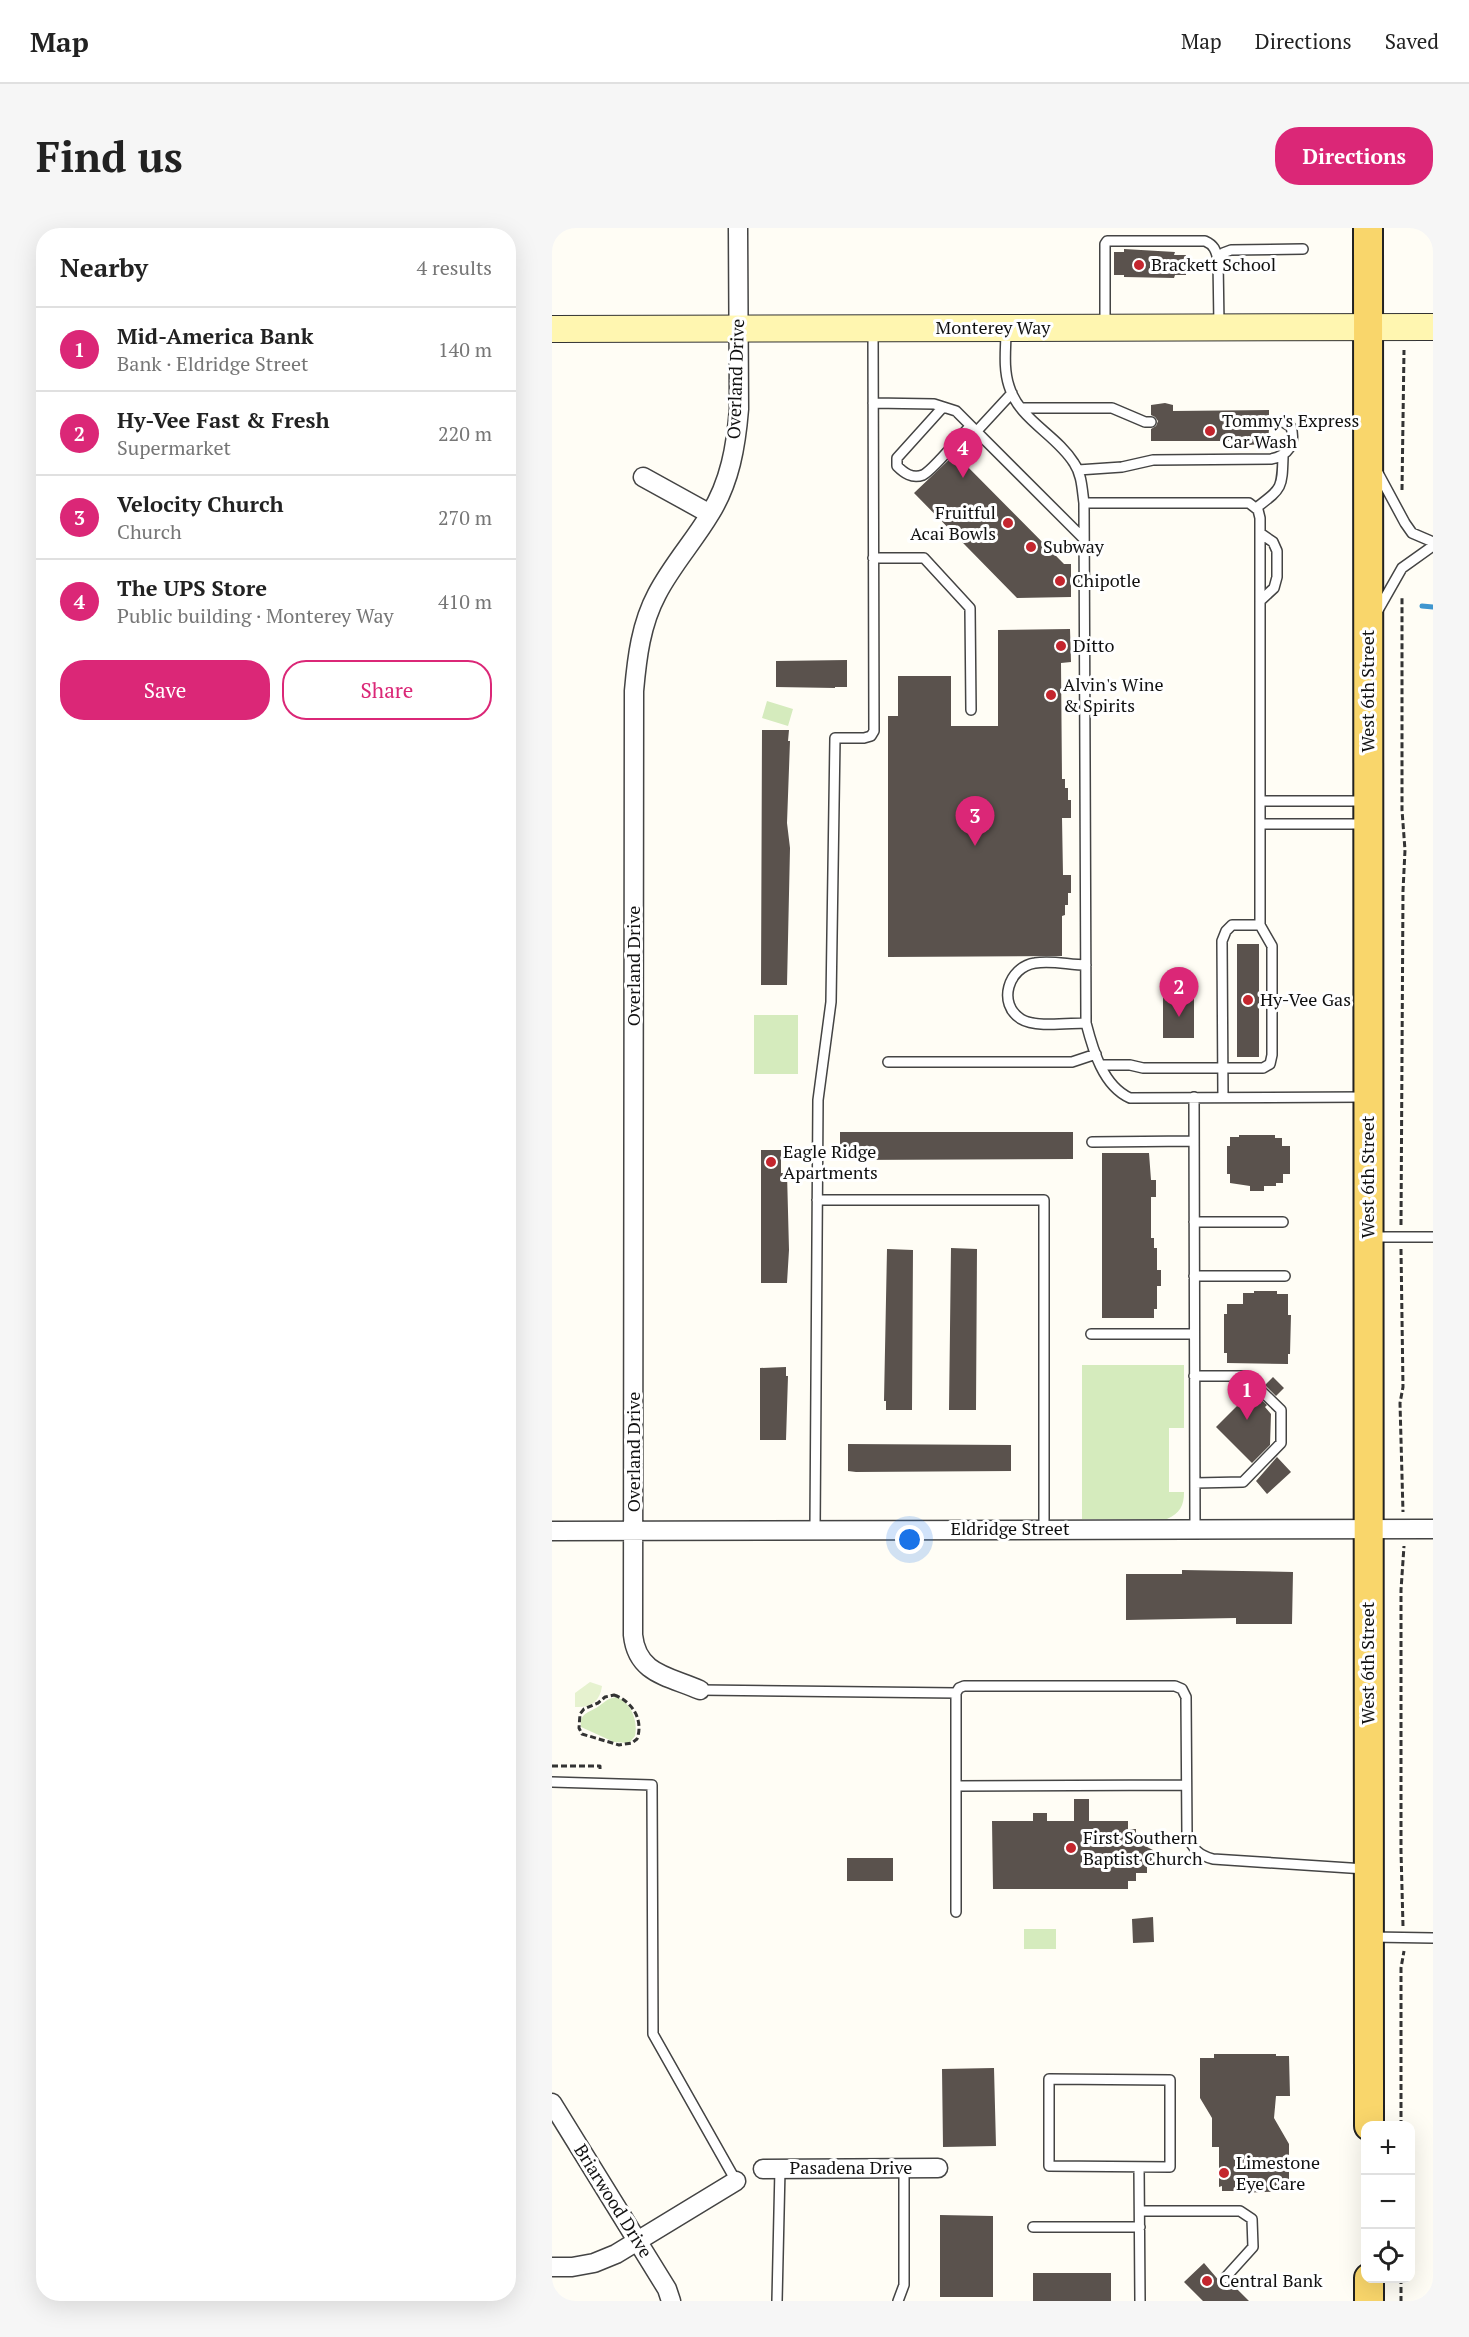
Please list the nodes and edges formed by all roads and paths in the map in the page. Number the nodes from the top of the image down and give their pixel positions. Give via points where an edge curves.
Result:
1 (738, 228) edge
2 (1368, 228) edge
3 (1303, 249) dead end
4 (1218, 260) junction
5 (1368, 327) junction
6 (1433, 327) edge
7 (738, 328) junction
8 (873, 328) junction
9 (1006, 328) junction
10 (1105, 328) junction
11 (1218, 328) junction
12 (552, 329) edge
13 (1012, 393) junction
14 (873, 403) junction
15 (943, 407) junction
16 (1021, 408) junction
17 (1151, 422) dead end
18 (1269, 422) dead end
19 (973, 429) junction
20 (1368, 455) junction
21 (1283, 457) junction
22 (1078, 470) junction
23 (643, 477) dead end
24 (1084, 503) junction
25 (1256, 508) junction
26 (710, 514) junction
27 (1260, 533) junction
28 (1084, 539) junction
29 (1433, 544) edge
30 (873, 558) junction
31 (1260, 601) junction
32 (1368, 627) junction
33 (971, 710) dead end
34 (1260, 801) junction
35 (1368, 812) junction
36 (1260, 824) junction
37 (1260, 925) junction
38 (1086, 965) junction
39 (1086, 1023) junction
40 (1095, 1054) junction
41 (888, 1062) dead end
42 (1101, 1065) junction
43 (1223, 1068) junction
44 (1194, 1097) junction
45 (1223, 1097) junction
46 (1368, 1097) junction
47 (1194, 1141) junction
48 (1092, 1142) dead end
49 (817, 1200) junction
50 (1194, 1222) junction
51 (1283, 1222) dead end
52 (1368, 1237) junction
53 (1433, 1237) edge
54 (1194, 1276) junction
55 (1285, 1276) dead end
56 (1091, 1334) dead end
57 (1194, 1334) junction
58 (1194, 1376) junction
59 (1195, 1483) junction
60 (1044, 1529) junction
61 (1195, 1529) junction
62 (1368, 1529) junction
63 (1433, 1529) edge
64 (633, 1530) junction
65 (815, 1530) junction
66 (552, 1531) edge
67 (700, 1690) joint
68 (956, 1693) junction
69 (582, 1734) joint
70 (552, 1782) edge
71 (1186, 1785) junction
72 (956, 1786) junction
73 (1369, 1869) junction
74 (956, 1912) dead end
75 (1369, 1938) junction
76 (1433, 1938) edge
77 (554, 2110) edge
78 (1369, 2121) edge
79 (1139, 2167) junction
80 (904, 2168) junction
81 (938, 2168) dead end
82 (772, 2169) joint
83 (736, 2181) joint
84 (1140, 2211) junction
85 (1033, 2227) dead end
86 (1140, 2227) junction
87 (638, 2241) junction
88 (552, 2267) edge
89 (1225, 2278) dead end
90 (1369, 2283) edge
91 (1401, 2283) edge
92 (671, 2301) edge
93 (777, 2301) edge
94 (898, 2301) edge
95 (1140, 2301) edge
96 (1369, 2301) edge
97 (1401, 2301) edge

1 - 7 street, Overland Drive
2 - 5 main road, West 6th Street
3 - 4 lane via 1231,250
4 - 10 lane via 1212,244 1204,241 1107,241
4 - 11 lane
5 - 6 street, Monterey Way
5 - 11 street, Monterey Way
5 - 20 main road, West 6th Street
7 - 8 street, Monterey Way
7 - 12 street, Monterey Way
7 - 26 street, Overland Drive via 737,437 724,485
8 - 9 street, Monterey Way
8 - 14 lane
9 - 10 street, Monterey Way
9 - 13 lane via 1006,370
10 - 11 street, Monterey Way
13 - 16 lane
13 - 19 lane
14 - 15 lane
14 - 30 lane
15 - 19 lane via 956,411
15 - 19 lane via 897,458 897,466 903,472 921,476
16 - 17 lane via 1112,408
16 - 22 lane via 1068,454
18 - 21 lane via 1283,422 1292,432 1290,449
19 - 28 lane
20 - 29 lane via 1404,523
20 - 32 main road, West 6th Street
21 - 22 lane via 1153,460 1122,468
21 - 25 lane via 1279,491
22 - 24 lane
23 - 26 street
24 - 25 lane via 1249,503
24 - 28 lane
25 - 27 lane
26 - 64 street, Overland Drive via 656,596 641,636 634,691
27 - 31 lane
27 - 31 lane via 1273,542 1277,551 1277,577 1275,588
28 - 38 lane
29 - 32 lane via 1402,568
30 - 33 lane via 924,558 970,608
30 - 49 lane via 874,731 864,738 835,738 831,1002 818,1100
31 - 34 lane
32 - 35 main road, West 6th Street
34 - 35 lane
34 - 36 lane
35 - 36 lane
35 - 46 main road, West 6th Street
36 - 37 lane
37 - 43 lane via 1232,925 1222,941
37 - 43 lane via 1272,946 1270,1064 1263,1068
38 - 39 lane
38 - 39 lane via 1035,962 1016,973 1007,992 1013,1012 1023,1020 1035,1024
39 - 40 lane
40 - 41 lane via 1072,1062
40 - 42 lane
42 - 43 lane
42 - 44 lane via 1120,1093 1130,1098
43 - 45 lane
44 - 45 lane
44 - 47 lane
45 - 46 lane
46 - 52 main road, West 6th Street
47 - 48 lane
47 - 50 lane
49 - 60 lane via 1044,1200
49 - 65 lane
50 - 51 lane
50 - 54 lane
52 - 53 lane
52 - 62 main road, West 6th Street
54 - 55 lane
54 - 57 lane
56 - 57 lane
57 - 58 lane
58 - 59 lane
58 - 59 lane via 1246,1376 1281,1410 1281,1443 1243,1482
59 - 61 lane
60 - 61 street, Eldridge Street
60 - 65 street, Eldridge Street
61 - 62 street, Eldridge Street
62 - 63 street, Eldridge Street
62 - 73 main road, West 6th Street
64 - 65 street, Eldridge Street
64 - 66 street, Eldridge Street
64 - 67 street, Overland Drive via 635,1649 648,1668
67 - 68 lane
68 - 71 lane via 964,1686 1175,1686 1186,1697
68 - 72 lane
69 - 69 path via 626,1745 637,1739 639,1723 627,1701 614,1695 580,1714
70 - 83 lane via 652,1785 653,2034
71 - 72 lane
71 - 73 lane via 1187,1835 1200,1856
72 - 74 lane
73 - 75 main road, West 6th Street
75 - 76 lane
75 - 78 main road, West 6th Street
77 - 87 street, Briarwood Drive
79 - 79 lane via 1170,2167 1170,2080 1049,2079 1048,2166
79 - 84 lane
80 - 81 street, Pasadena Drive
80 - 82 street, Pasadena Drive
80 - 94 lane via 904,2285
82 - 93 lane
83 - 87 street
84 - 86 lane
84 - 89 lane via 1240,2211 1252,2219 1253,2247
85 - 86 lane
86 - 95 lane
87 - 88 street via 594,2263
87 - 92 street, Briarwood Drive
90 - 96 main road
91 - 97 path

